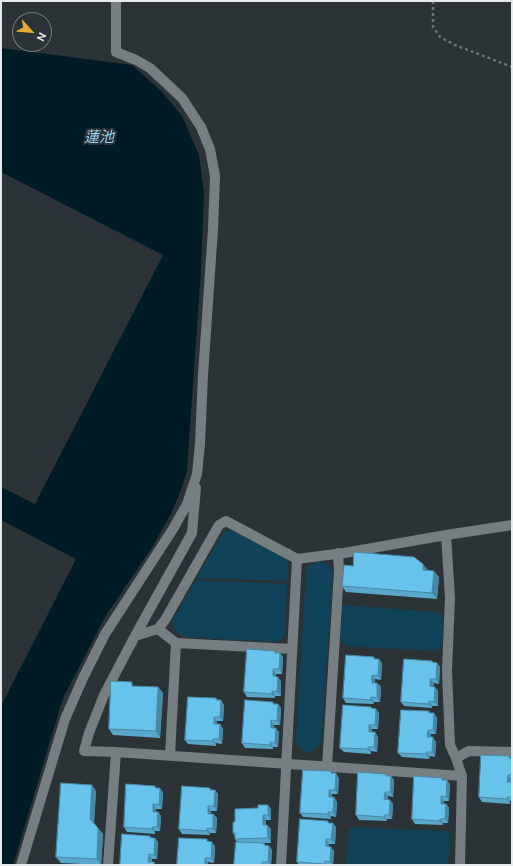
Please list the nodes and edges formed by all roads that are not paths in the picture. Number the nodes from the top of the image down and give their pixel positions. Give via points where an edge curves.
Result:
1 (116, 1) edge
2 (197, 474) junction
3 (512, 525) edge
4 (446, 535) junction
5 (338, 554) junction
6 (297, 559) junction
7 (158, 629) junction
8 (135, 636) junction
9 (176, 643) junction
10 (292, 649) junction
11 (116, 752) junction
12 (512, 752) edge
13 (170, 755) junction
14 (456, 758) junction
15 (287, 764) junction
16 (327, 767) junction
17 (462, 776) junction
18 (21, 865) edge
19 (108, 865) edge
20 (281, 865) edge
21 (460, 865) edge

1 - 2 street via 116,52 150,68 182,98 201,127 210,149 215,176
2 - 8 street via 192,533
2 - 18 street via 187,504 105,634 83,678 65,720
3 - 4 street
4 - 5 street
4 - 14 street via 450,598 447,671 450,745
5 - 6 street
5 - 16 street
6 - 7 street via 226,521 219,525
6 - 10 street
7 - 8 street
7 - 9 street
8 - 11 street via 104,695 84,751
9 - 10 street
9 - 13 street
10 - 15 street
11 - 13 street
11 - 19 street
12 - 14 street via 469,751
13 - 15 street
14 - 17 street
15 - 16 street
15 - 20 street
16 - 17 street
17 - 21 street

